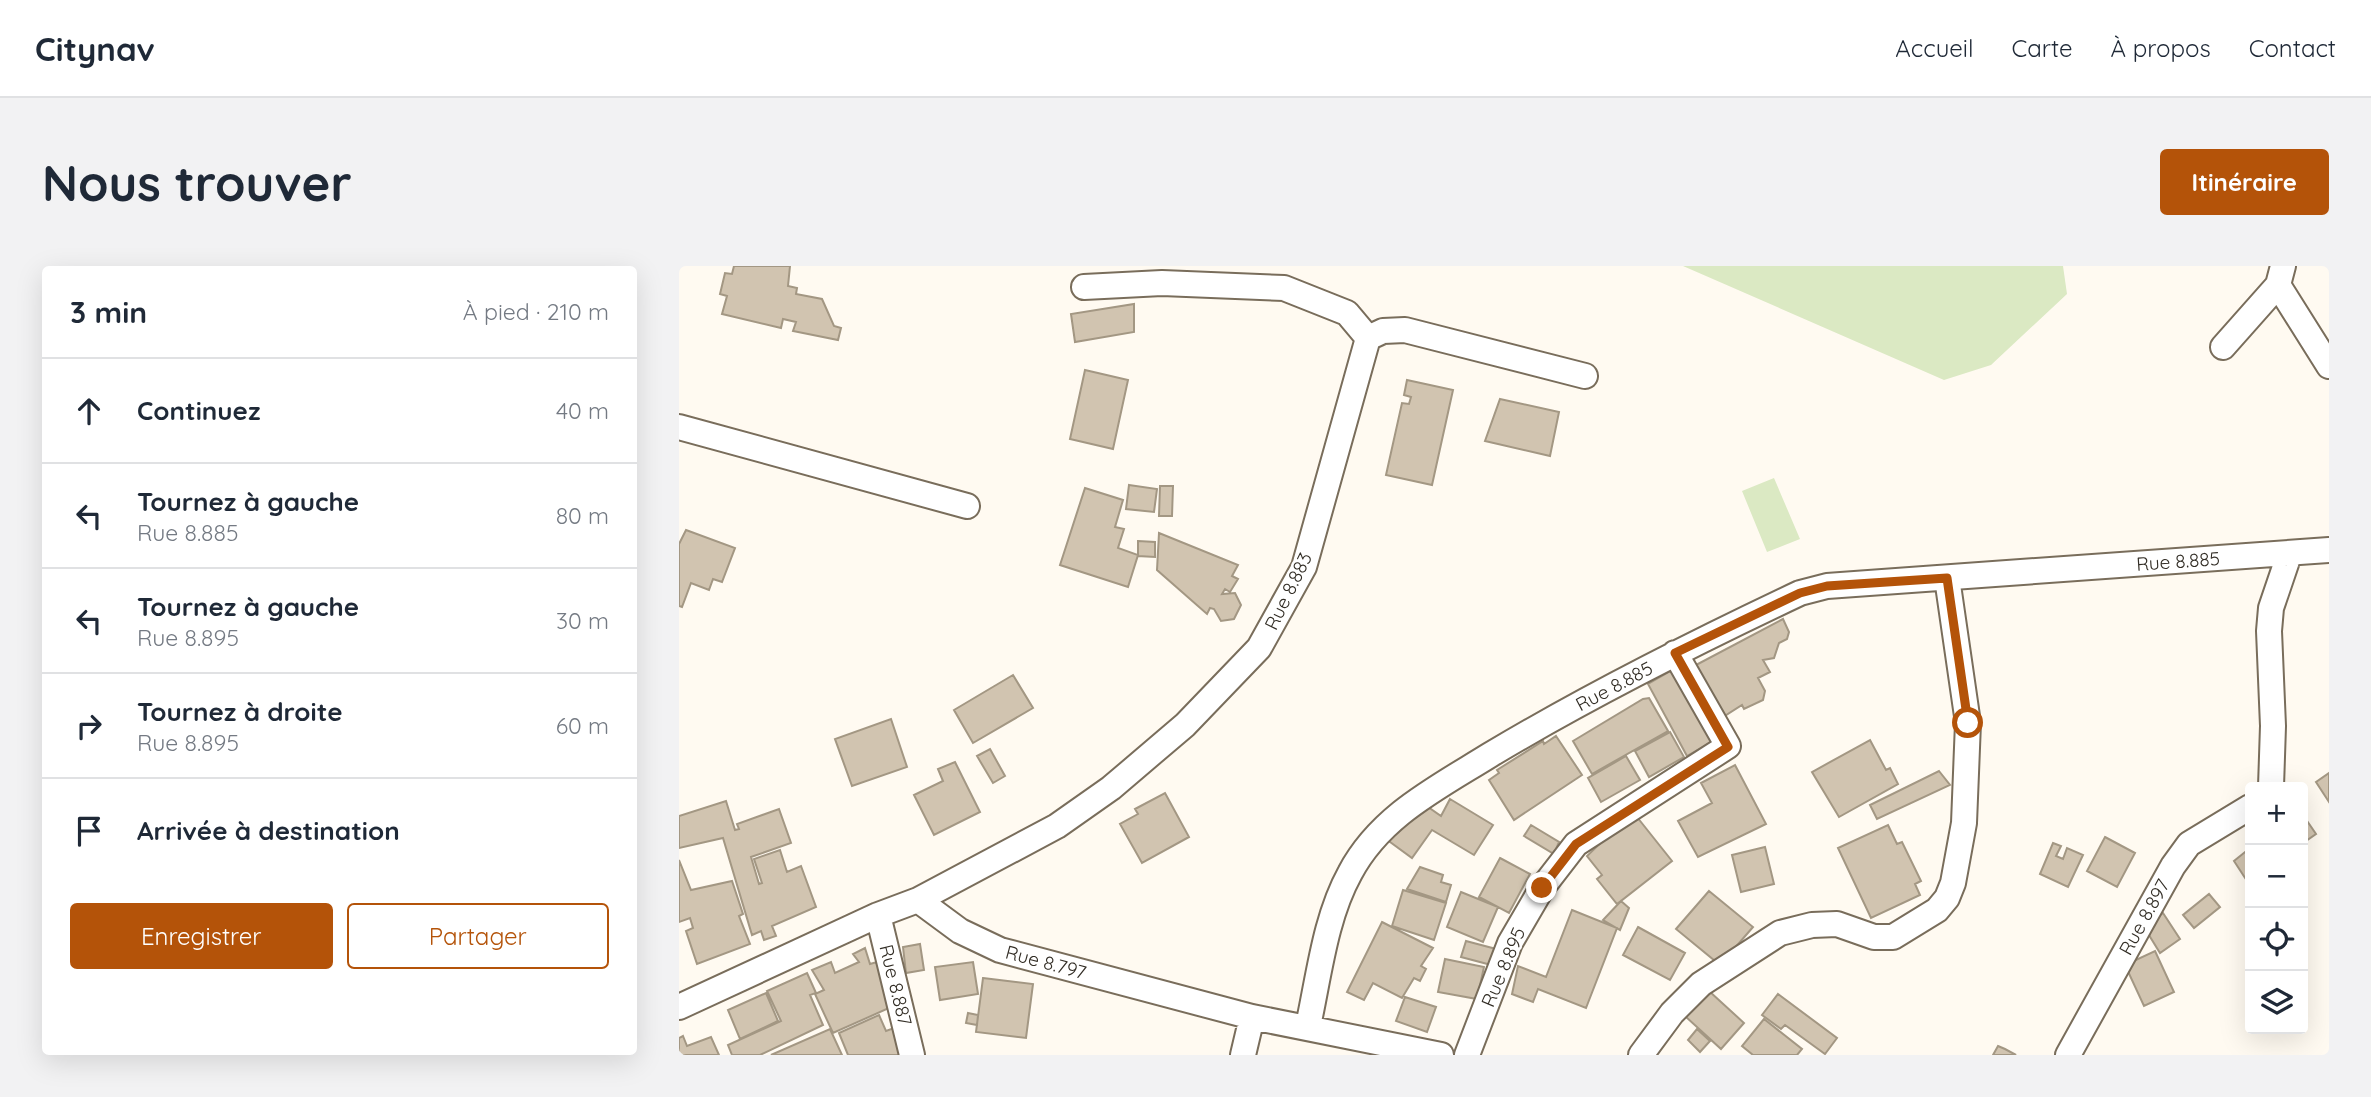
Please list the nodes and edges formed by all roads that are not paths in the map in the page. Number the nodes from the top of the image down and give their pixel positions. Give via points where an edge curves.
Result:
1 (2280, 275) edge
2 (1084, 287) dead end
3 (1367, 338) junction
4 (2223, 346) dead end
5 (2329, 366) edge
6 (1585, 376) dead end
7 (679, 427) edge
8 (967, 506) dead end
9 (2329, 550) edge
10 (2289, 555) junction
11 (1947, 578) junction
12 (1675, 653) junction
13 (2271, 782) edge
14 (2245, 810) edge
15 (918, 900) junction
16 (878, 915) junction
17 (679, 1007) edge
18 (1252, 1017) junction
19 (1308, 1026) junction
20 (912, 1055) edge
21 (1243, 1055) edge
22 (1441, 1055) edge
23 (1467, 1055) edge
24 (1641, 1055) edge
25 (2068, 1055) edge

1 - 4 street
1 - 5 street
2 - 3 street via 1162,283 1284,288 1347,313
3 - 6 street via 1383,331 1405,330
3 - 15 street, Rue 8.883 via 1304,567 1259,648 1185,725 1111,788 1057,826
7 - 8 street
9 - 10 street, Rue 8.885
10 - 11 street, Rue 8.885
10 - 13 street via 2270,620
11 - 12 street, Rue 8.885 via 1827,586 1800,593
11 - 24 street via 1968,723 1964,823 1947,898 1937,910 1893,937 1874,937 1837,924 1780,933 1701,984
12 - 19 street, Rue 8.885 via 1526,733 1412,803 1372,838 1349,874 1331,925
12 - 23 street, Rue 8.895 via 1728,747 1576,844 1542,888 1510,943
14 - 25 street, Rue 8.897 via 2189,844
15 - 16 street
15 - 18 street, Rue 8.797 via 960,932 1000,950
16 - 17 street
16 - 20 street, Rue 8.887
18 - 19 street, Rue 8.797
18 - 21 street
19 - 22 street, Rue 8.797

